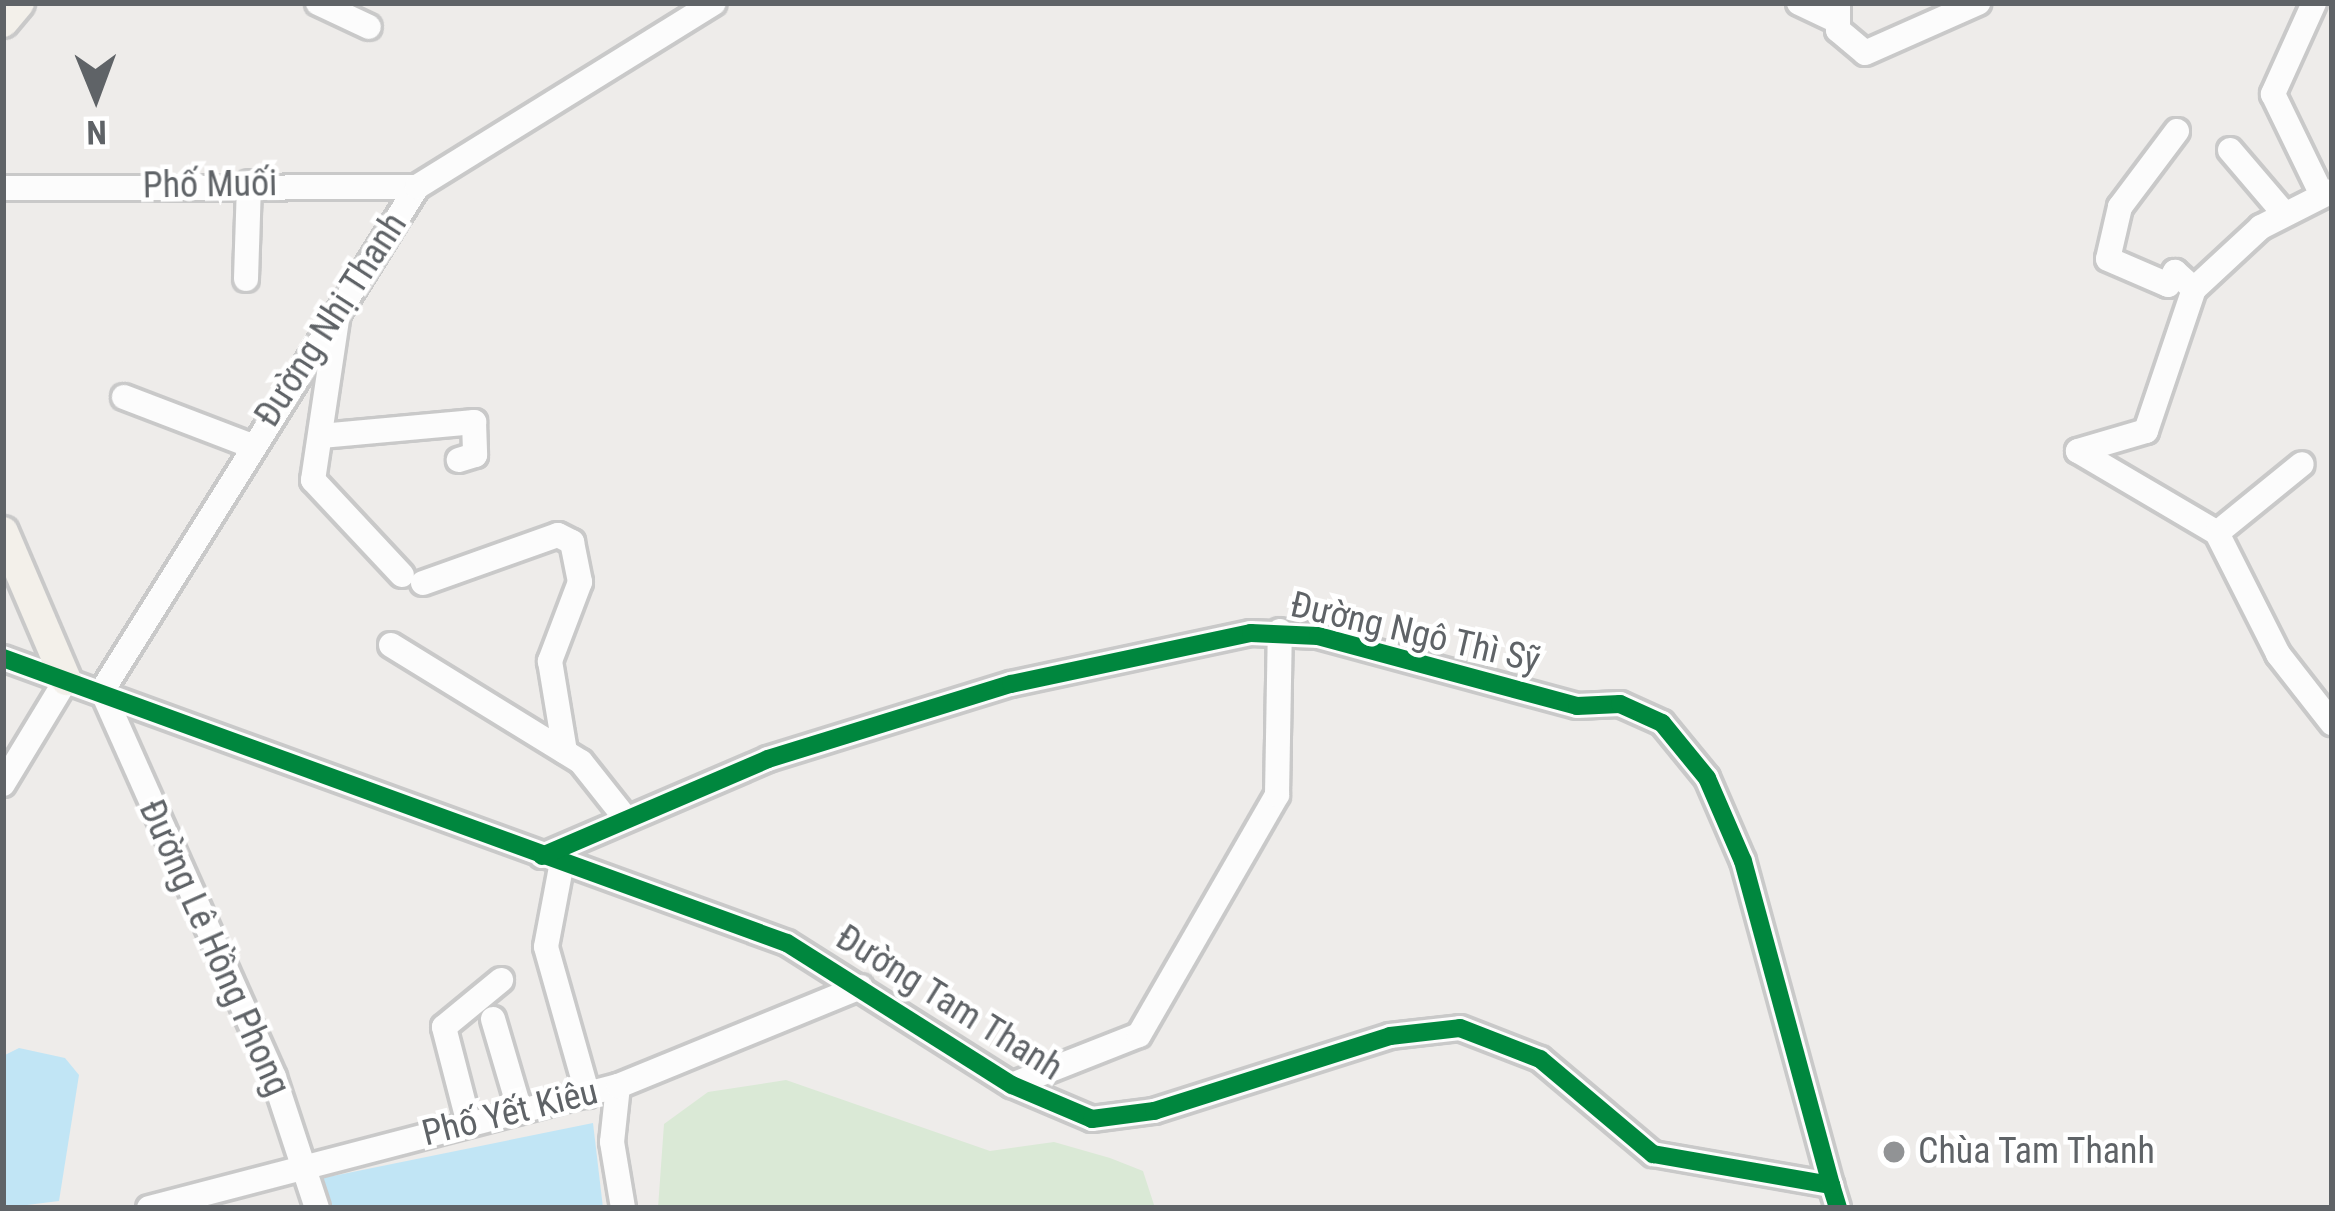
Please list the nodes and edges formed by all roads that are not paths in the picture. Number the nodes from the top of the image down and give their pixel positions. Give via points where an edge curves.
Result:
1 (318, 3) edge
2 (714, 3) edge
3 (1799, 3) edge
4 (1978, 3) edge
5 (2314, 3) edge
6 (1838, 12) edge
7 (369, 27) dead end
8 (2177, 131) dead end
9 (2230, 150) dead end
10 (249, 183) junction
11 (417, 187) junction
12 (3, 188) edge
13 (2326, 192) edge
14 (2283, 212) junction
15 (245, 279) dead end
16 (2194, 289) junction
17 (338, 313) junction
18 (124, 398) dead end
19 (321, 436) junction
20 (249, 445) junction
21 (459, 460) dead end
22 (2302, 464) dead end
23 (3, 532) edge
24 (2217, 533) junction
25 (1280, 631) junction
26 (391, 645) dead end
27 (3, 658) edge
28 (66, 680) junction
29 (102, 691) junction
30 (2332, 723) edge
31 (565, 752) junction
32 (3, 784) edge
33 (623, 815) junction
34 (552, 859) junction
35 (501, 980) dead end
36 (861, 987) junction
37 (493, 1019) dead end
38 (1012, 1085) junction
39 (618, 1086) junction
40 (588, 1095) junction
41 (520, 1111) junction
42 (470, 1124) junction
43 (303, 1164) junction
44 (1834, 1197) edge
45 (148, 1208) edge
46 (316, 1208) edge
47 (623, 1208) edge

1 - 7 street
2 - 11 street, Đường Nhị Thanh
3 - 6 street
4 - 6 street via 1865,53
5 - 13 street via 2273,94
8 - 16 street via 2120,207 2108,259 2164,284 2175,272
9 - 14 street
10 - 11 street, Phố Muối
10 - 12 street, Phố Muối
10 - 15 street
11 - 17 street, Đường Nhị Thanh
13 - 14 street
14 - 16 street
16 - 24 street via 2146,431 2078,451
17 - 19 street
17 - 20 street, Đường Nhị Thanh
18 - 20 street
19 - 21 street via 474,422 475,455
19 - 31 street via 318,488 412,579 558,536 572,542 580,582 550,661
20 - 29 street, Đường Nhị Thanh
22 - 24 street
23 - 28 main road
24 - 30 street via 2278,654
25 - 33 street, Đường Ngô Thì Sỹ via 1011,684
25 - 38 street via 1277,795 1139,1035
25 - 44 street, Đường Ngô Thì Sỹ via 1663,723 1700,766 1743,861
26 - 31 street
27 - 28 street, Đường Tam Thanh
28 - 29 street, Đường Tam Thanh
28 - 32 street
29 - 34 street, Đường Tam Thanh
29 - 43 street, Đường Lê Hồng Phong
31 - 33 street
33 - 34 street, Đường Ngô Thì Sỹ
34 - 36 street, Đường Tam Thanh via 787,943
34 - 40 street via 546,947
35 - 42 street via 444,1027
36 - 38 street, Đường Tam Thanh
36 - 39 street, Phố Yết Kiêu
37 - 41 street
38 - 44 street, Đường Tam Thanh via 1092,1119 1129,1117 1390,1036 1460,1028 1540,1059 1653,1154
39 - 40 street, Phố Yết Kiêu
39 - 47 street via 612,1142
40 - 41 street, Phố Yết Kiêu
41 - 42 street, Phố Yết Kiêu
42 - 43 street, Phố Yết Kiêu
43 - 45 street, Phố Yết Kiêu
43 - 46 street, Đường Lê Hồng Phong

